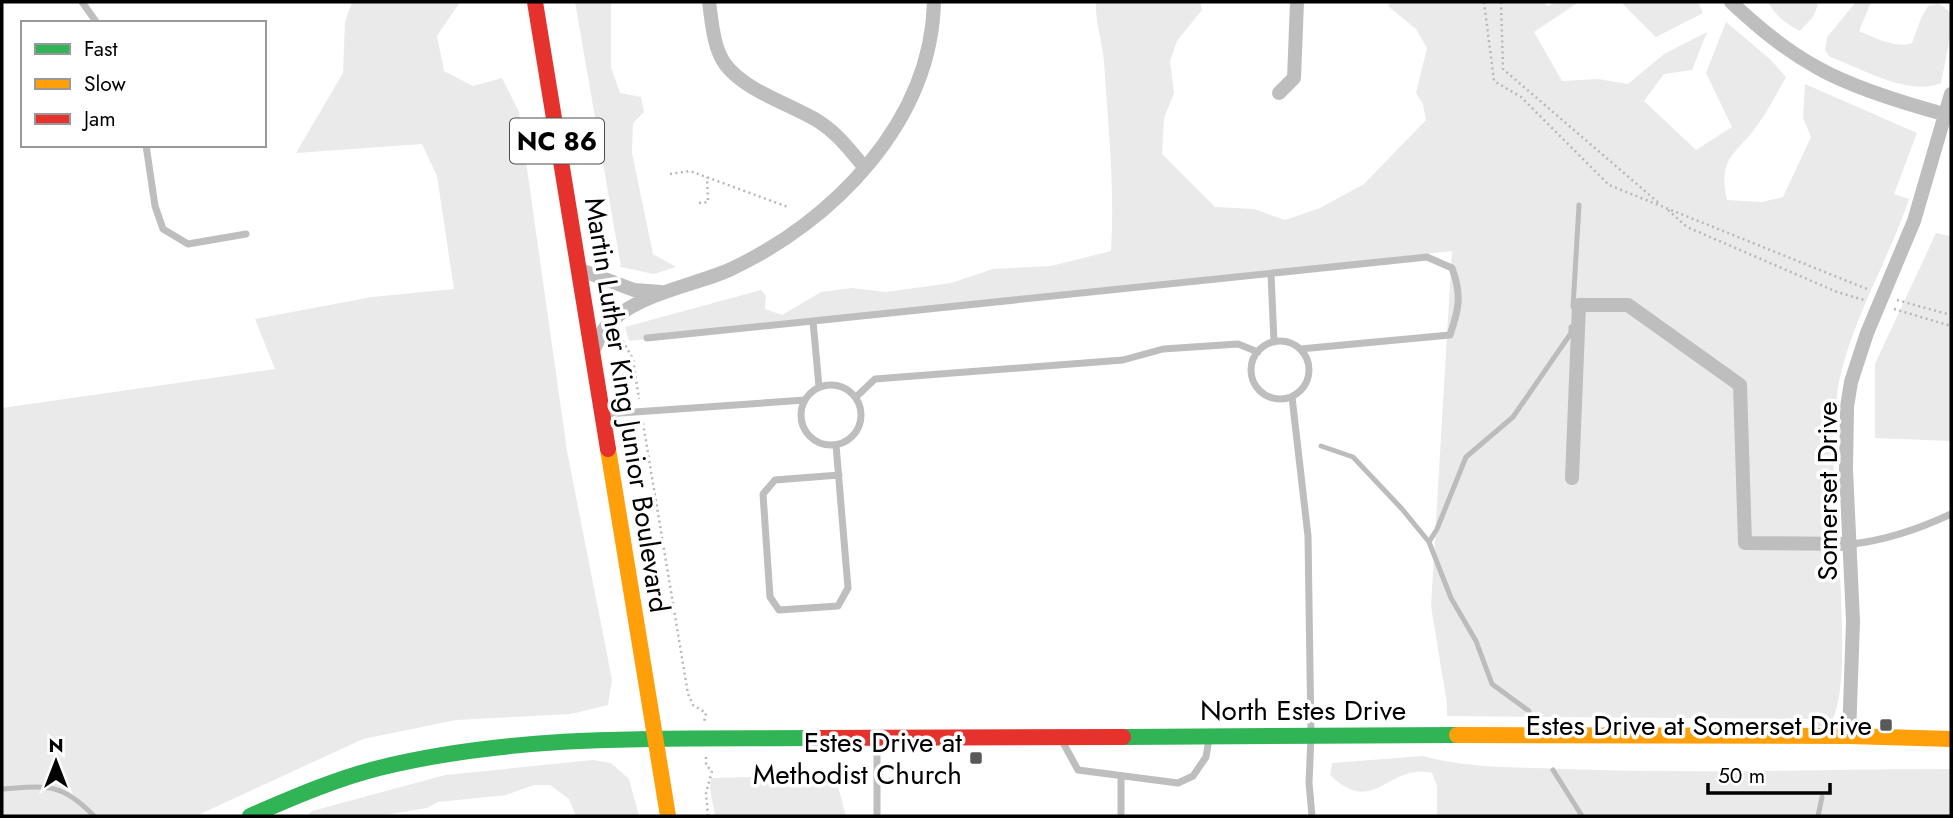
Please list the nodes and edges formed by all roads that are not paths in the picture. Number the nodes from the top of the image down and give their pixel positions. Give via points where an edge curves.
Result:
1 (82, 2) edge
2 (535, 2) edge
3 (709, 2) edge
4 (934, 2) edge
5 (1297, 2) edge
6 (1731, 2) edge
7 (96, 21) edge
8 (1279, 93) dead end
9 (1951, 94) edge
10 (1948, 115) edge
11 (146, 147) edge
12 (864, 167) junction
13 (246, 234) dead end
14 (578, 269) junction
15 (1271, 274) junction
16 (663, 292) junction
17 (813, 321) junction
18 (647, 338) dead end
19 (1273, 342) junction
20 (1300, 349) junction
21 (1258, 352) junction
22 (592, 353) junction
23 (819, 387) junction
24 (856, 397) junction
25 (1292, 397) junction
26 (805, 400) junction
27 (602, 414) junction
28 (836, 445) junction
29 (839, 475) junction
30 (1572, 478) dead end
31 (1951, 514) edge
32 (1851, 544) junction
33 (1311, 736) junction
34 (1849, 736) junction
35 (1210, 737) junction
36 (1060, 738) junction
37 (655, 739) junction
38 (877, 739) junction
39 (1951, 739) edge
40 (1121, 776) junction
41 (250, 816) edge
42 (667, 816) edge
43 (877, 816) edge
44 (1121, 816) edge
45 (1312, 816) edge

1 - 7 lane
2 - 14 main road, Martin Luther King Junior Boulevard / NC 86
3 - 12 street via 716,44 726,65 750,85 833,132
4 - 12 street via 926,63 912,97 891,134
5 - 8 street via 1294,78
6 - 10 street via 1766,34 1818,69
9 - 10 street, Somerset Drive
10 - 32 street, Somerset Drive via 1914,222 1852,382 1846,457
11 - 13 lane via 163,229 188,244
12 - 16 street via 842,195 779,243 728,270
14 - 16 street via 634,290
14 - 22 main road, Martin Luther King Junior Boulevard / NC 86
15 - 17 lane
15 - 19 lane
15 - 20 lane via 1427,257 1452,268 1460,288 1450,335
16 - 22 street via 605,328
17 - 18 lane
17 - 23 lane
19 - 20 lane
19 - 21 lane
20 - 25 lane via 1309,375
21 - 24 lane via 1238,344 1163,349 1123,360 875,379
21 - 25 lane via 1251,370 1257,388 1273,398
22 - 27 main road, Martin Luther King Junior Boulevard / NC 86
23 - 24 lane via 839,385
23 - 26 lane
24 - 28 lane via 861,406 860,426
25 - 33 lane via 1308,536
26 - 27 lane
26 - 28 lane via 801,409 804,428 817,442
27 - 37 main road, Martin Luther King Junior Boulevard / NC 86
28 - 29 lane
29 - 29 lane via 848,588 838,606 779,610 769,597 763,494 775,480
30 - 32 street via 1579,305 1628,304 1740,385 1745,543
31 - 32 lane via 1899,536
32 - 34 street, Somerset Drive
33 - 34 main road, North Estes Drive
33 - 35 main road, North Estes Drive
33 - 45 lane
34 - 39 main road, North Estes Drive
35 - 36 main road, North Estes Drive
35 - 40 lane via 1206,757 1193,776 1178,783
36 - 38 main road, North Estes Drive
36 - 40 lane via 1078,770
37 - 38 main road, North Estes Drive
37 - 41 main road, North Estes Drive via 510,746 405,762 350,776
37 - 42 main road, Martin Luther King Junior Boulevard / NC 86
38 - 43 lane
40 - 44 lane

